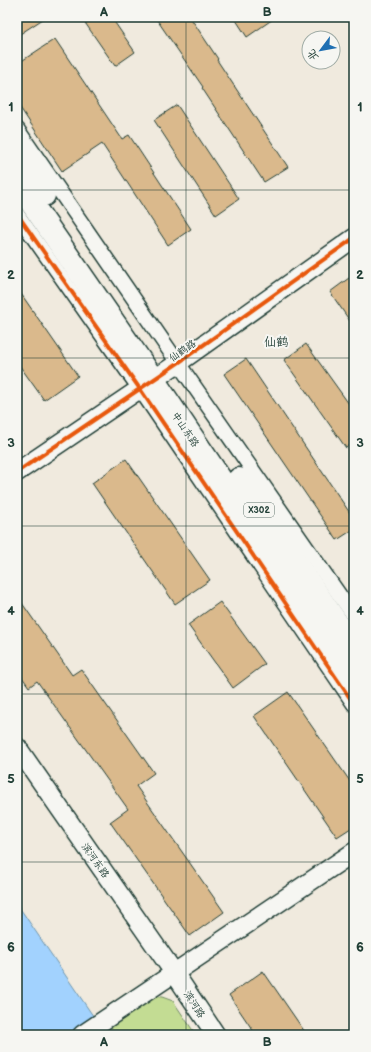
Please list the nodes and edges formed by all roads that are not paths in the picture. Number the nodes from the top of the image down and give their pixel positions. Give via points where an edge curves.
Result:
1 (17, 129) edge
2 (17, 156) edge
3 (17, 182) edge
4 (17, 214) edge
5 (354, 238) edge
6 (159, 376) junction
7 (17, 472) edge
8 (354, 616) edge
9 (354, 648) edge
10 (354, 677) edge
11 (354, 704) edge
12 (17, 747) edge
13 (354, 852) edge
14 (175, 974) junction
15 (82, 1035) edge
16 (216, 1035) edge

1 - 6 street
2 - 6 main road, 中山东路 / X302
3 - 6 main road, 中山东路 / X302
4 - 6 street
5 - 6 street, 仙鹤路
6 - 7 street, 仙鹤路
6 - 8 street
6 - 9 main road, 中山东路 / X302
6 - 10 main road, 中山东路 / X302
6 - 11 street
12 - 14 street, 滨河东路
13 - 14 street
14 - 15 street
14 - 16 street, 滨河路

